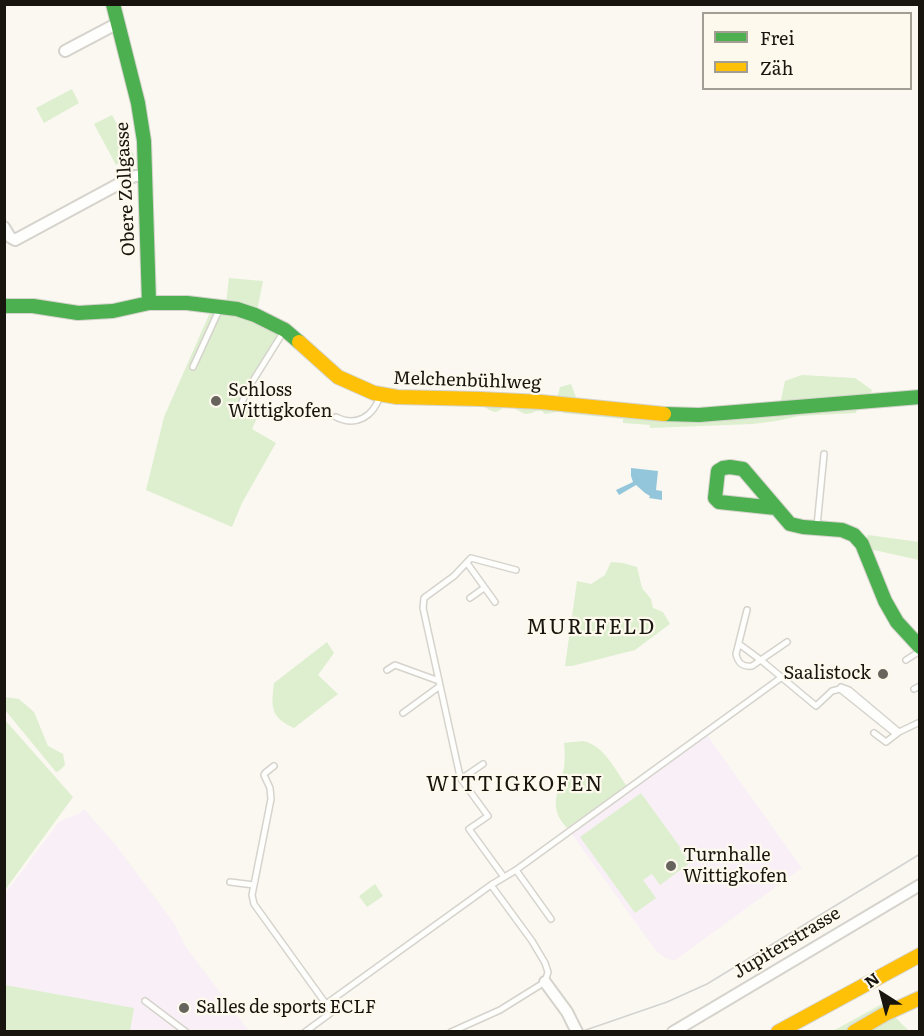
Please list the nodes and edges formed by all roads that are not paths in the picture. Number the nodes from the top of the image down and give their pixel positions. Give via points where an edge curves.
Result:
1 (113, 4) edge
2 (118, 22) junction
3 (65, 51) dead end
4 (146, 176) junction
5 (4, 227) edge
6 (149, 303) junction
7 (4, 306) edge
8 (220, 306) junction
9 (285, 330) junction
10 (194, 367) dead end
11 (380, 395) junction
12 (920, 397) edge
13 (241, 404) dead end
14 (336, 417) dead end
15 (824, 454) dead end
16 (776, 508) dead end
17 (817, 528) junction
18 (467, 563) junction
19 (516, 570) dead end
20 (484, 588) junction
21 (470, 598) dead end
22 (495, 602) dead end
23 (747, 610) dead end
24 (788, 642) dead end
25 (739, 644) junction
26 (918, 650) edge
27 (762, 660) junction
28 (906, 660) dead end
29 (920, 661) edge
30 (387, 670) dead end
31 (782, 677) junction
32 (439, 683) junction
33 (403, 713) dead end
34 (920, 722) edge
35 (874, 733) dead end
36 (898, 733) junction
37 (483, 764) dead end
38 (274, 766) dead end
39 (461, 779) junction
40 (516, 870) junction
41 (504, 877) junction
42 (230, 882) dead end
43 (254, 885) junction
44 (492, 885) junction
45 (920, 885) edge
46 (551, 919) dead end
47 (920, 955) edge
48 (920, 969) edge
49 (545, 982) junction
50 (920, 998) edge
51 (146, 1001) dead end
52 (326, 1004) junction
53 (186, 1032) edge
54 (305, 1032) edge
55 (452, 1032) edge
56 (577, 1032) edge
57 (673, 1032) edge
58 (778, 1032) edge
59 (805, 1032) edge
60 (854, 1032) edge

1 - 2 main road, Obere Zollgasse
2 - 3 street
2 - 4 main road, Obere Zollgasse via 138,103
4 - 5 street via 128,179 15,240
4 - 6 main road, Obere Zollgasse
6 - 7 main road, Melchenbühlweg via 97,313
6 - 8 main road, Melchenbühlweg
8 - 9 main road, Melchenbühlweg via 255,315
8 - 10 lane
9 - 11 main road, Melchenbühlweg via 338,377
9 - 13 lane
11 - 12 main road, Melchenbühlweg via 537,402 682,415
11 - 14 lane via 375,408 363,419 348,421
15 - 17 lane
16 - 17 main road via 790,524
17 - 26 main road via 842,530 862,544 885,601
18 - 19 lane via 471,558
18 - 20 lane
18 - 32 lane via 424,598
20 - 21 lane
20 - 22 lane
23 - 25 lane
24 - 27 lane
25 - 27 lane
25 - 27 lane via 736,654 741,665 752,666
26 - 28 lane
26 - 29 lane
27 - 31 lane
30 - 32 lane via 395,665
31 - 36 lane via 816,705 839,687 847,689
31 - 40 lane
32 - 33 lane
32 - 39 lane
34 - 36 lane
35 - 36 lane via 886,742
37 - 39 lane
38 - 43 lane via 264,775 271,799
39 - 41 lane via 488,816 469,829
40 - 41 lane
40 - 46 lane
41 - 44 lane
42 - 43 lane
43 - 52 lane via 254,904
44 - 49 lane via 545,963
44 - 52 lane
45 - 57 street, Jupiterstrasse
47 - 58 main road
48 - 59 main road
49 - 55 lane via 500,1010
49 - 56 street
50 - 60 main road
51 - 53 lane
52 - 54 lane via 332,1012

